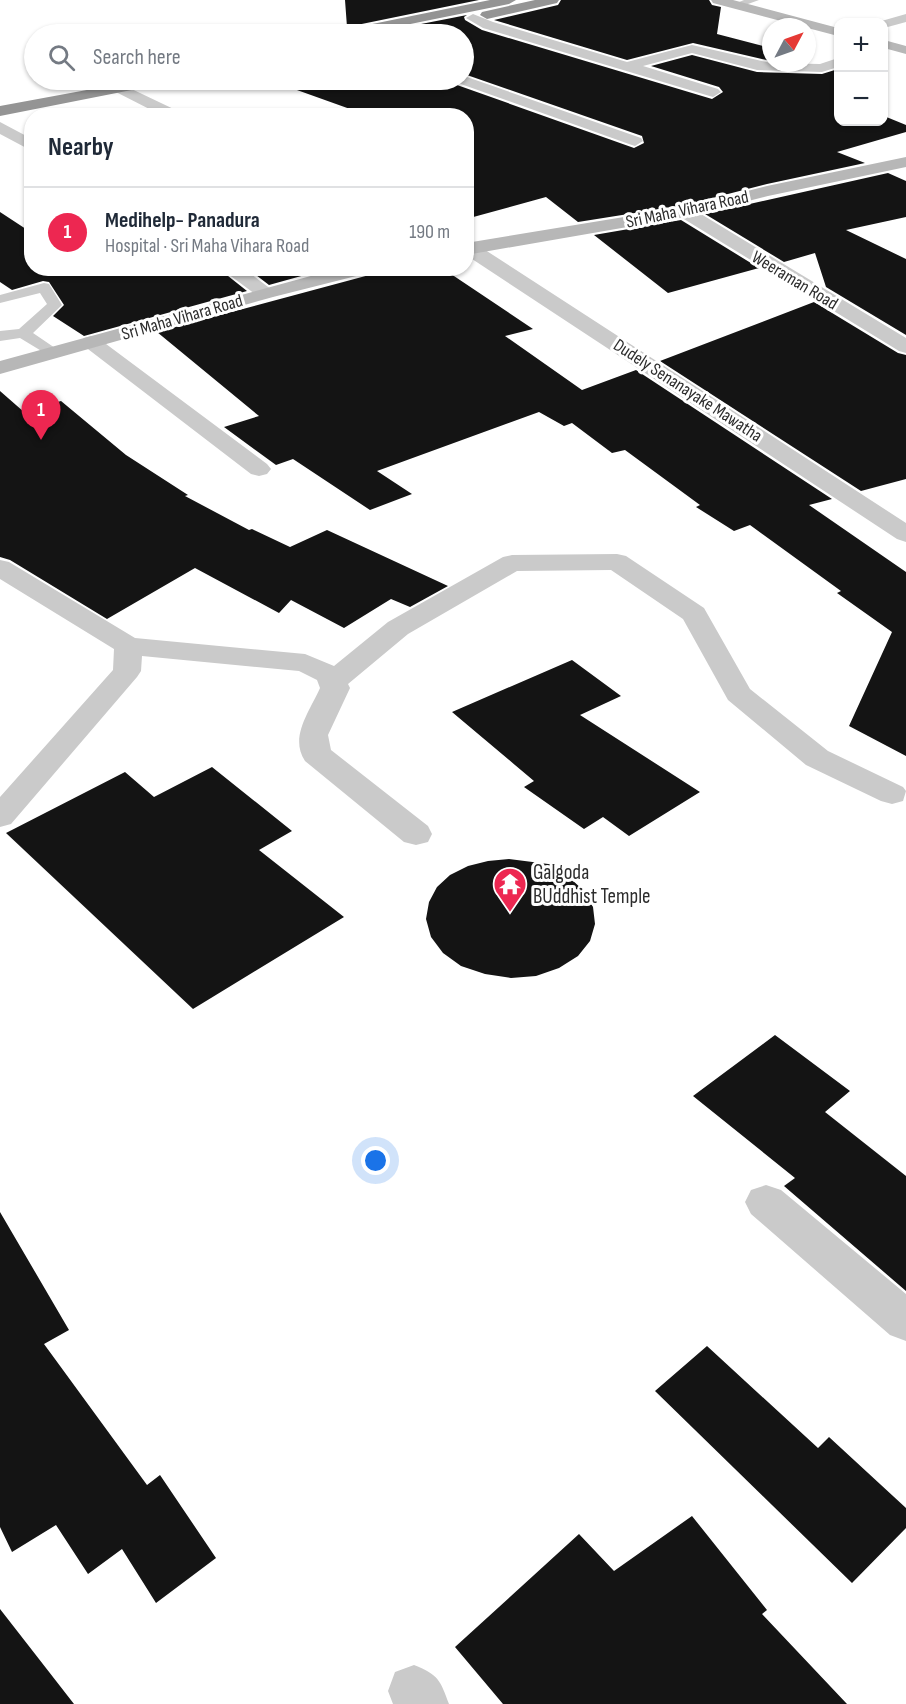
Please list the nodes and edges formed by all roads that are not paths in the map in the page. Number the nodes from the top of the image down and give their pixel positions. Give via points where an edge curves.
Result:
1 (509, 0) edge
2 (552, 0) edge
3 (718, 0) edge
4 (754, 0) edge
5 (738, 5) junction
6 (473, 18) junction
7 (906, 18) edge
8 (888, 23) edge
9 (393, 24) edge
10 (442, 24) edge
11 (834, 31) edge
12 (888, 45) edge
13 (906, 50) edge
14 (834, 64) edge
15 (627, 66) junction
16 (474, 84) edge
17 (78, 90) edge
18 (91, 90) edge
19 (128, 90) edge
20 (714, 92) dead end
21 (0, 102) edge
22 (161, 108) edge
23 (0, 111) edge
24 (0, 127) edge
25 (24, 141) edge
26 (635, 141) dead end
27 (906, 162) edge
28 (685, 212) junction
29 (474, 247) edge
30 (474, 252) edge
31 (241, 276) edge
32 (333, 276) edge
33 (266, 293) junction
34 (0, 299) edge
35 (22, 333) junction
36 (0, 336) edge
37 (91, 342) junction
38 (906, 347) edge
39 (53, 353) junction
40 (0, 368) edge
41 (259, 469) dead end
42 (906, 534) edge
43 (0, 568) edge
44 (128, 646) junction
45 (332, 682) junction
46 (892, 794) dead end
47 (0, 817) edge
48 (416, 834) dead end
49 (766, 1202) dead end
50 (906, 1322) edge

1 - 9 highway
2 - 6 highway
3 - 5 street
4 - 5 lane
5 - 11 street
6 - 10 highway
6 - 15 street
7 - 8 street
12 - 13 street
14 - 15 street via 822,68 757,66 692,49
15 - 20 street
16 - 26 street
17 - 21 highway
18 - 23 highway
19 - 22 street
24 - 25 street
27 - 28 street, Sri Maha Vihara Road
28 - 29 street, Sri Maha Vihara Road
28 - 38 street, Weeraman Road
30 - 42 street, Dudely Senanayake Mawatha
31 - 33 street
32 - 33 street, Sri Maha Vihara Road
33 - 37 street, Sri Maha Vihara Road
34 - 35 lane via 44,287 55,305
35 - 36 lane
35 - 39 lane
37 - 39 street, Sri Maha Vihara Road
37 - 41 street
39 - 40 street, Sri Maha Vihara Road
43 - 44 street
44 - 45 street via 305,663 329,675
44 - 47 street via 127,671
45 - 46 street via 398,628 512,563 617,562 694,614 738,694 817,758
45 - 48 street via 335,688 313,735 316,754
49 - 50 street

